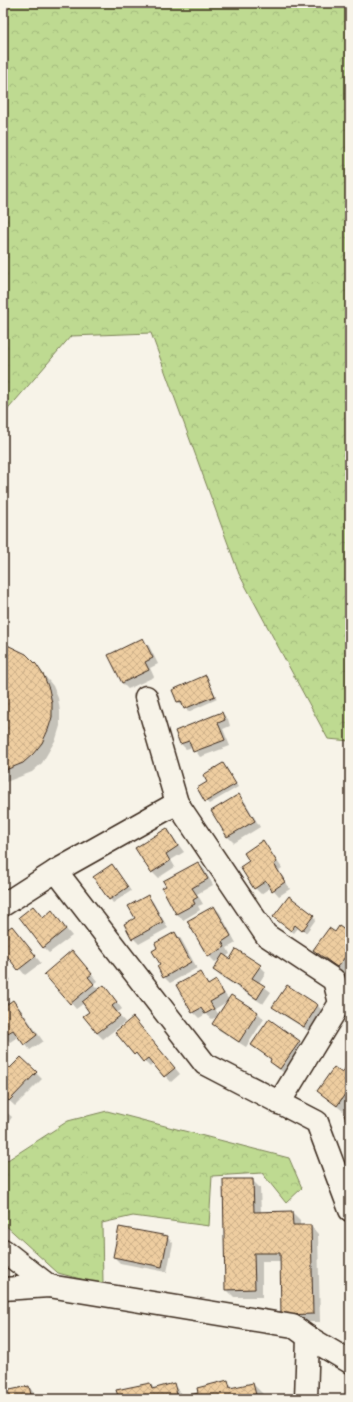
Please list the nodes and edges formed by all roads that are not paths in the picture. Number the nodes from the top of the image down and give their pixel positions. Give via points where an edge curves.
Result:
1 (146, 697) dead end
2 (178, 802) junction
3 (56, 872) junction
4 (3, 905) edge
5 (279, 1103) junction
6 (350, 1210) edge
7 (3, 1250) edge
8 (49, 1286) junction
9 (3, 1289) edge
10 (308, 1337) junction
11 (350, 1362) edge
12 (306, 1399) edge

1 - 2 street
2 - 3 street
2 - 5 street via 266,935 334,980 340,1003
3 - 4 street
3 - 5 street via 204,1064
5 - 6 street via 316,1122
7 - 8 street
8 - 9 street
8 - 10 street via 293,1326
10 - 11 street
10 - 12 street

